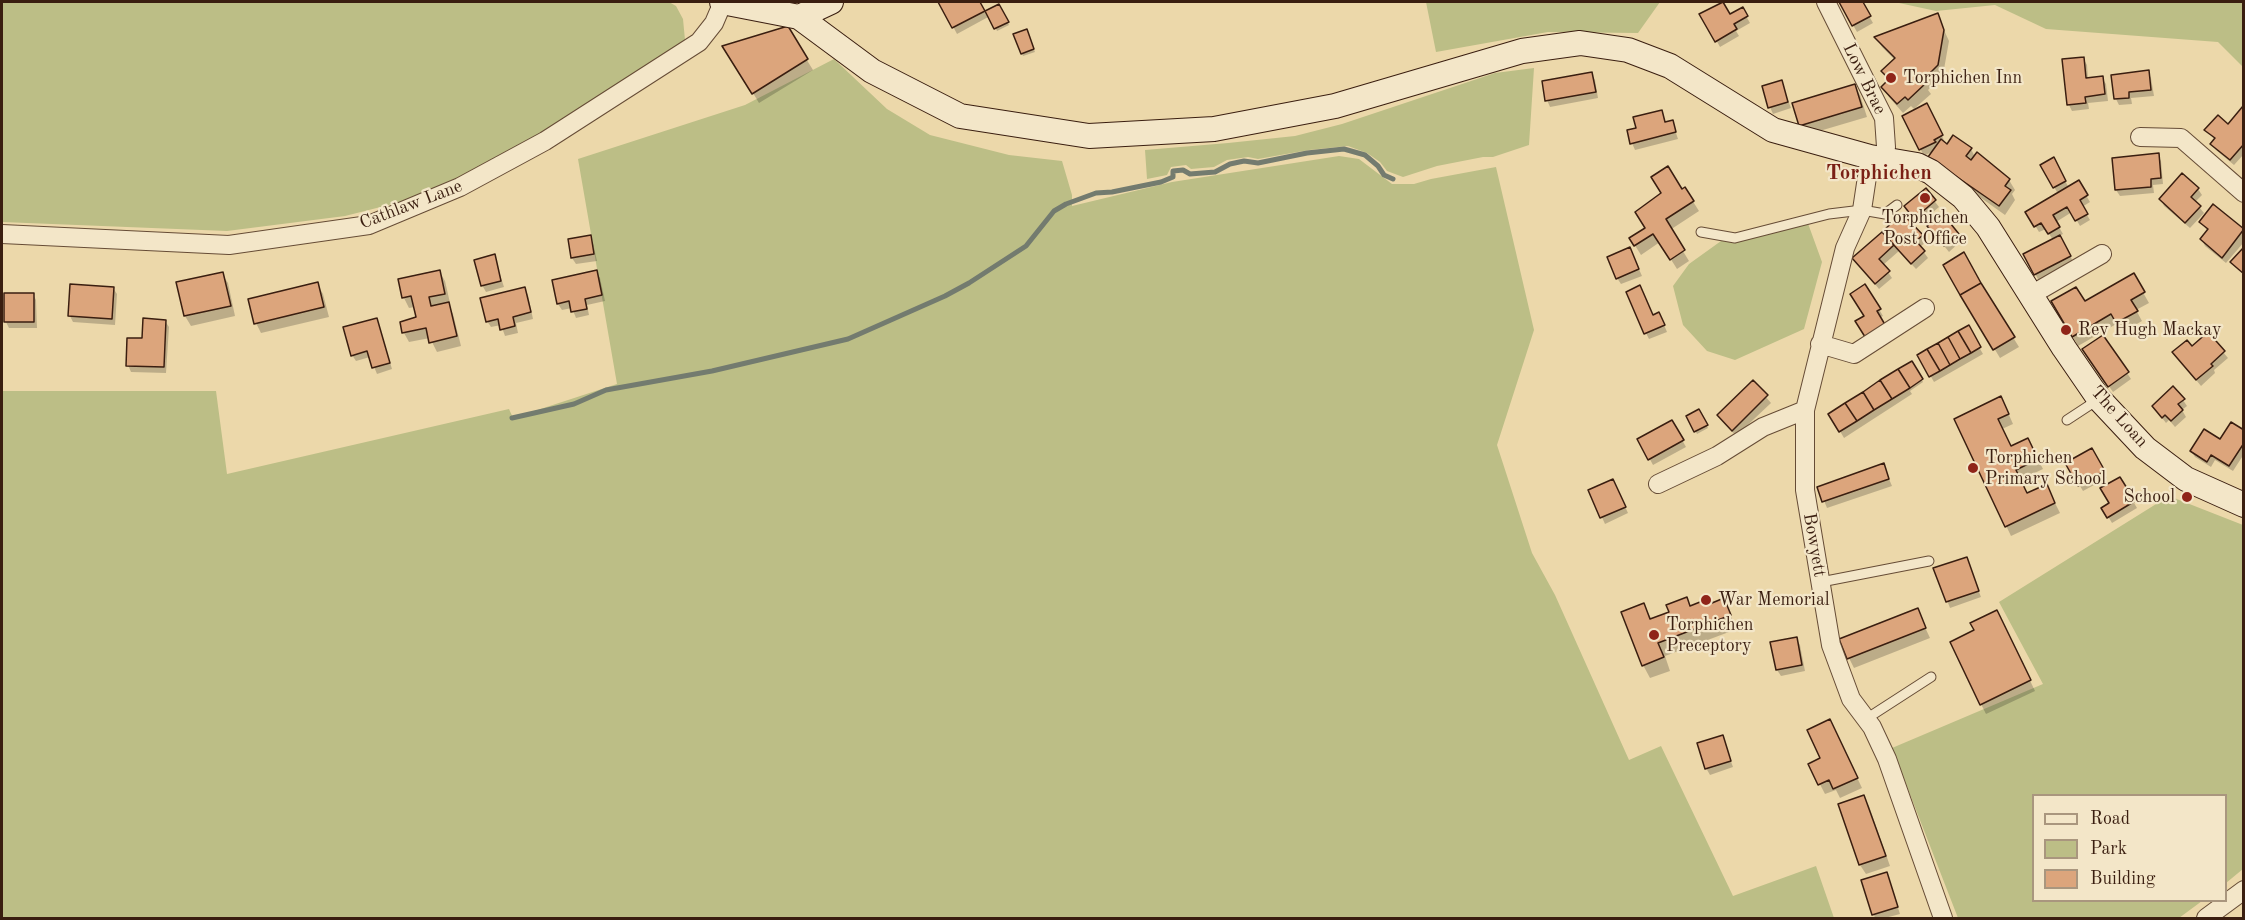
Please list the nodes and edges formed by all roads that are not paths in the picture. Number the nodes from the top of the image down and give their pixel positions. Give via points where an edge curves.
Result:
1 (722, 2) edge
2 (831, 2) edge
3 (1826, 2) edge
4 (791, 11) edge
5 (2140, 137) dead end
6 (1877, 158) junction
7 (2244, 193) edge
8 (1897, 205) dead end
9 (1862, 210) junction
10 (1701, 232) dead end
11 (2, 234) edge
12 (2102, 254) dead end
13 (2031, 295) junction
14 (1925, 308) dead end
15 (1820, 344) junction
16 (2099, 399) junction
17 (1805, 410) junction
18 (2067, 420) dead end
19 (1658, 484) dead end
20 (2243, 502) edge
21 (1929, 561) dead end
22 (1821, 582) junction
23 (1931, 677) dead end
24 (1866, 719) junction
25 (2244, 890) edge
26 (1943, 918) edge
27 (2206, 918) edge

1 - 4 main road
1 - 11 street, Cathlaw Lane via 714,23 699,42 545,141 460,187 369,225 229,245
2 - 4 main road
3 - 6 street, Low Brae via 1884,118 1886,147
4 - 6 main road, The Loan via 872,70 960,116 1089,136 1214,129 1335,106 1522,51 1580,43 1628,50 1670,66 1773,130
5 - 7 street via 2181,138
6 - 9 street, Bowyett
6 - 13 main road, The Loan via 1917,165 1963,197 1988,227
8 - 9 lane via 1885,214
9 - 10 lane via 1829,214 1735,238
9 - 15 street, Bowyett via 1845,248
12 - 13 street
13 - 16 main road, The Loan
14 - 15 street via 1854,354
15 - 17 street, Bowyett
16 - 18 lane
16 - 20 main road, The Loan via 2145,448 2186,479
17 - 19 street via 1763,427 1717,456
17 - 22 street, Bowyett via 1805,490
21 - 22 lane
22 - 24 street, Bowyett via 1831,645 1851,699
23 - 24 lane
24 - 26 street, Bowyett via 1887,759
25 - 27 street

